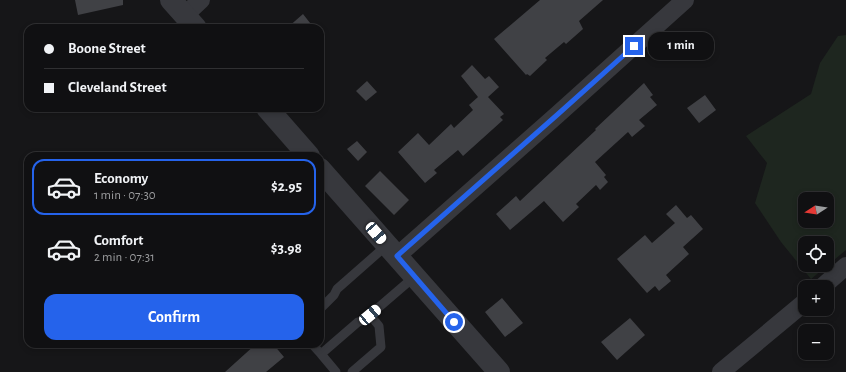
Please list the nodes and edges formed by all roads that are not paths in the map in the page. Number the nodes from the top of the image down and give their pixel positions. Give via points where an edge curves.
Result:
1 (201, 0) edge
2 (685, 0) edge
3 (184, 14) edge
4 (270, 112) edge
5 (306, 152) edge
6 (324, 174) edge
7 (392, 250) junction
8 (846, 266) edge
9 (414, 277) junction
10 (830, 280) edge
11 (324, 305) edge
12 (798, 308) edge
13 (370, 315) junction
14 (316, 348) edge
15 (321, 354) junction
16 (336, 372) edge
17 (352, 372) edge
18 (499, 372) edge
19 (721, 372) edge

1 - 3 street
2 - 7 street via 557,115
4 - 5 street
6 - 7 street
7 - 9 street
7 - 11 lane via 337,289 334,296
8 - 10 street
9 - 13 lane
9 - 18 street
12 - 19 street
13 - 15 lane
13 - 17 lane via 379,326 381,347
14 - 15 lane
15 - 16 lane

